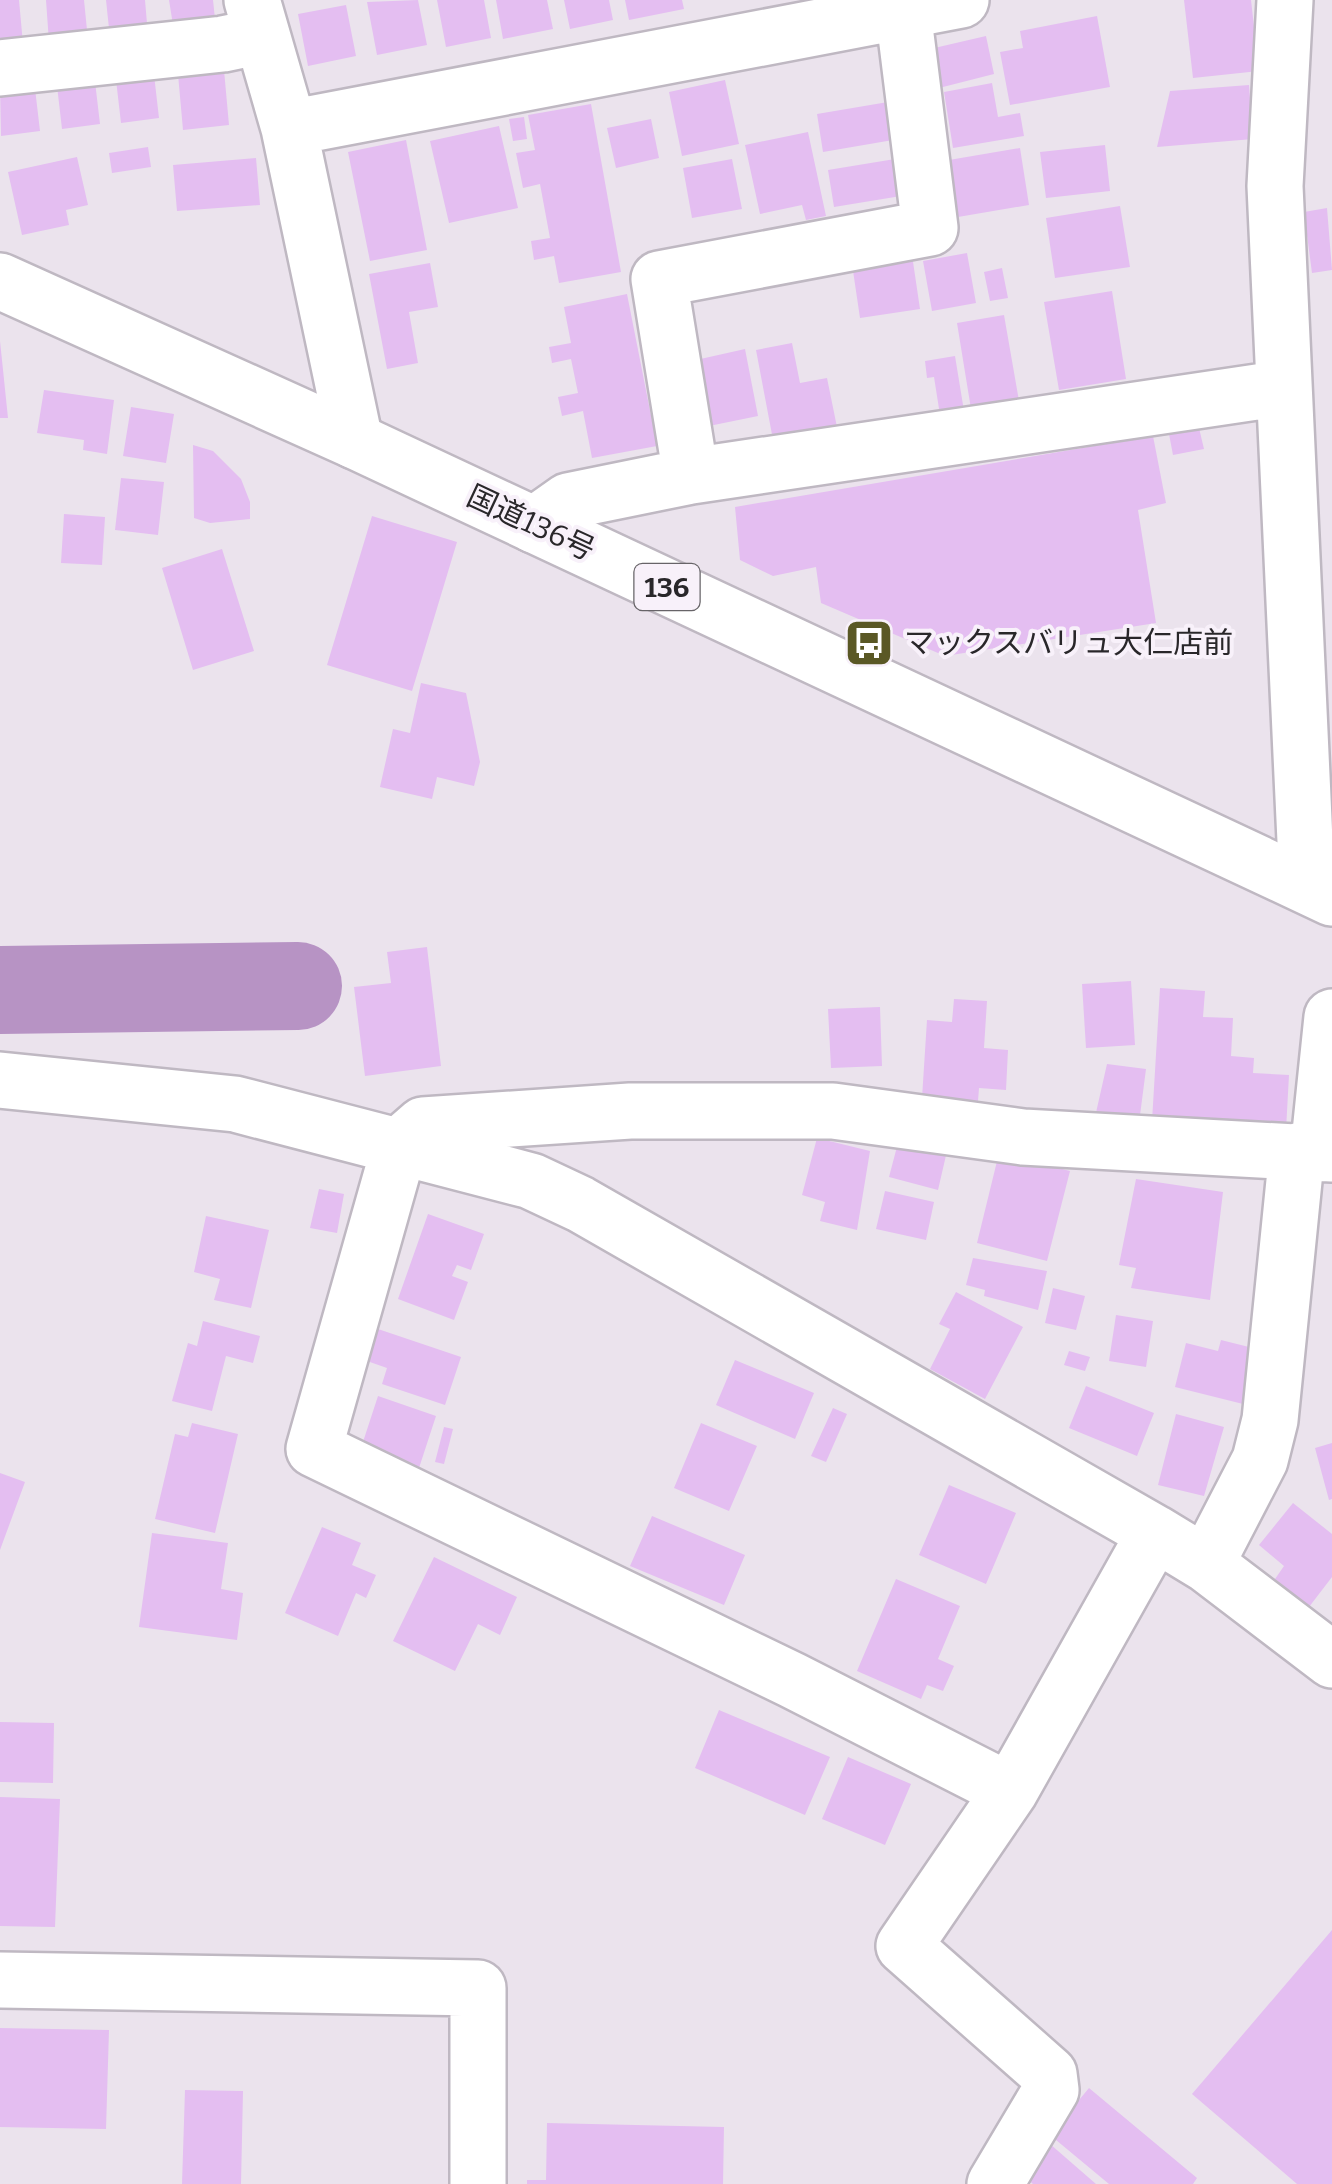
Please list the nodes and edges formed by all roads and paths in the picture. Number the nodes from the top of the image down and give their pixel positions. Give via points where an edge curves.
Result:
1 (961, 0) edge
2 (1286, 0) edge
3 (903, 12) junction
4 (257, 18) edge
5 (0, 68) edge
6 (289, 128) junction
7 (0, 281) edge
8 (1284, 388) junction
9 (354, 441) junction
10 (691, 476) junction
11 (534, 525) junction
12 (1319, 891) edge
13 (1332, 1018) edge
14 (0, 1080) edge
15 (400, 1144) junction
16 (1316, 1152) edge
17 (1155, 1533) junction
18 (1206, 1564) junction
19 (1332, 1660) edge
20 (1010, 1791) junction
21 (0, 1980) edge
22 (478, 2184) edge
23 (995, 2184) edge

1 - 3 main road
2 - 8 main road via 1275,186
3 - 6 main road
3 - 10 main road via 930,228 659,279
4 - 5 main road via 223,44
4 - 6 main road
6 - 9 main road
7 - 9 main road, 国道136号 / 136
8 - 10 main road
8 - 12 main road
9 - 11 main road, 国道136号 / 136
10 - 11 main road via 568,501
11 - 12 main road, 国道136号 / 136
13 - 16 main road
14 - 15 main road via 236,1104
15 - 16 main road via 424,1125 630,1112 833,1111 1023,1137
15 - 17 main road via 531,1181 580,1204
15 - 20 main road via 314,1449
16 - 18 main road via 1260,1460
17 - 18 main road
17 - 20 main road
18 - 19 main road
20 - 23 main road via 904,1946 1050,2074 1052,2090
21 - 22 main road via 478,1988

